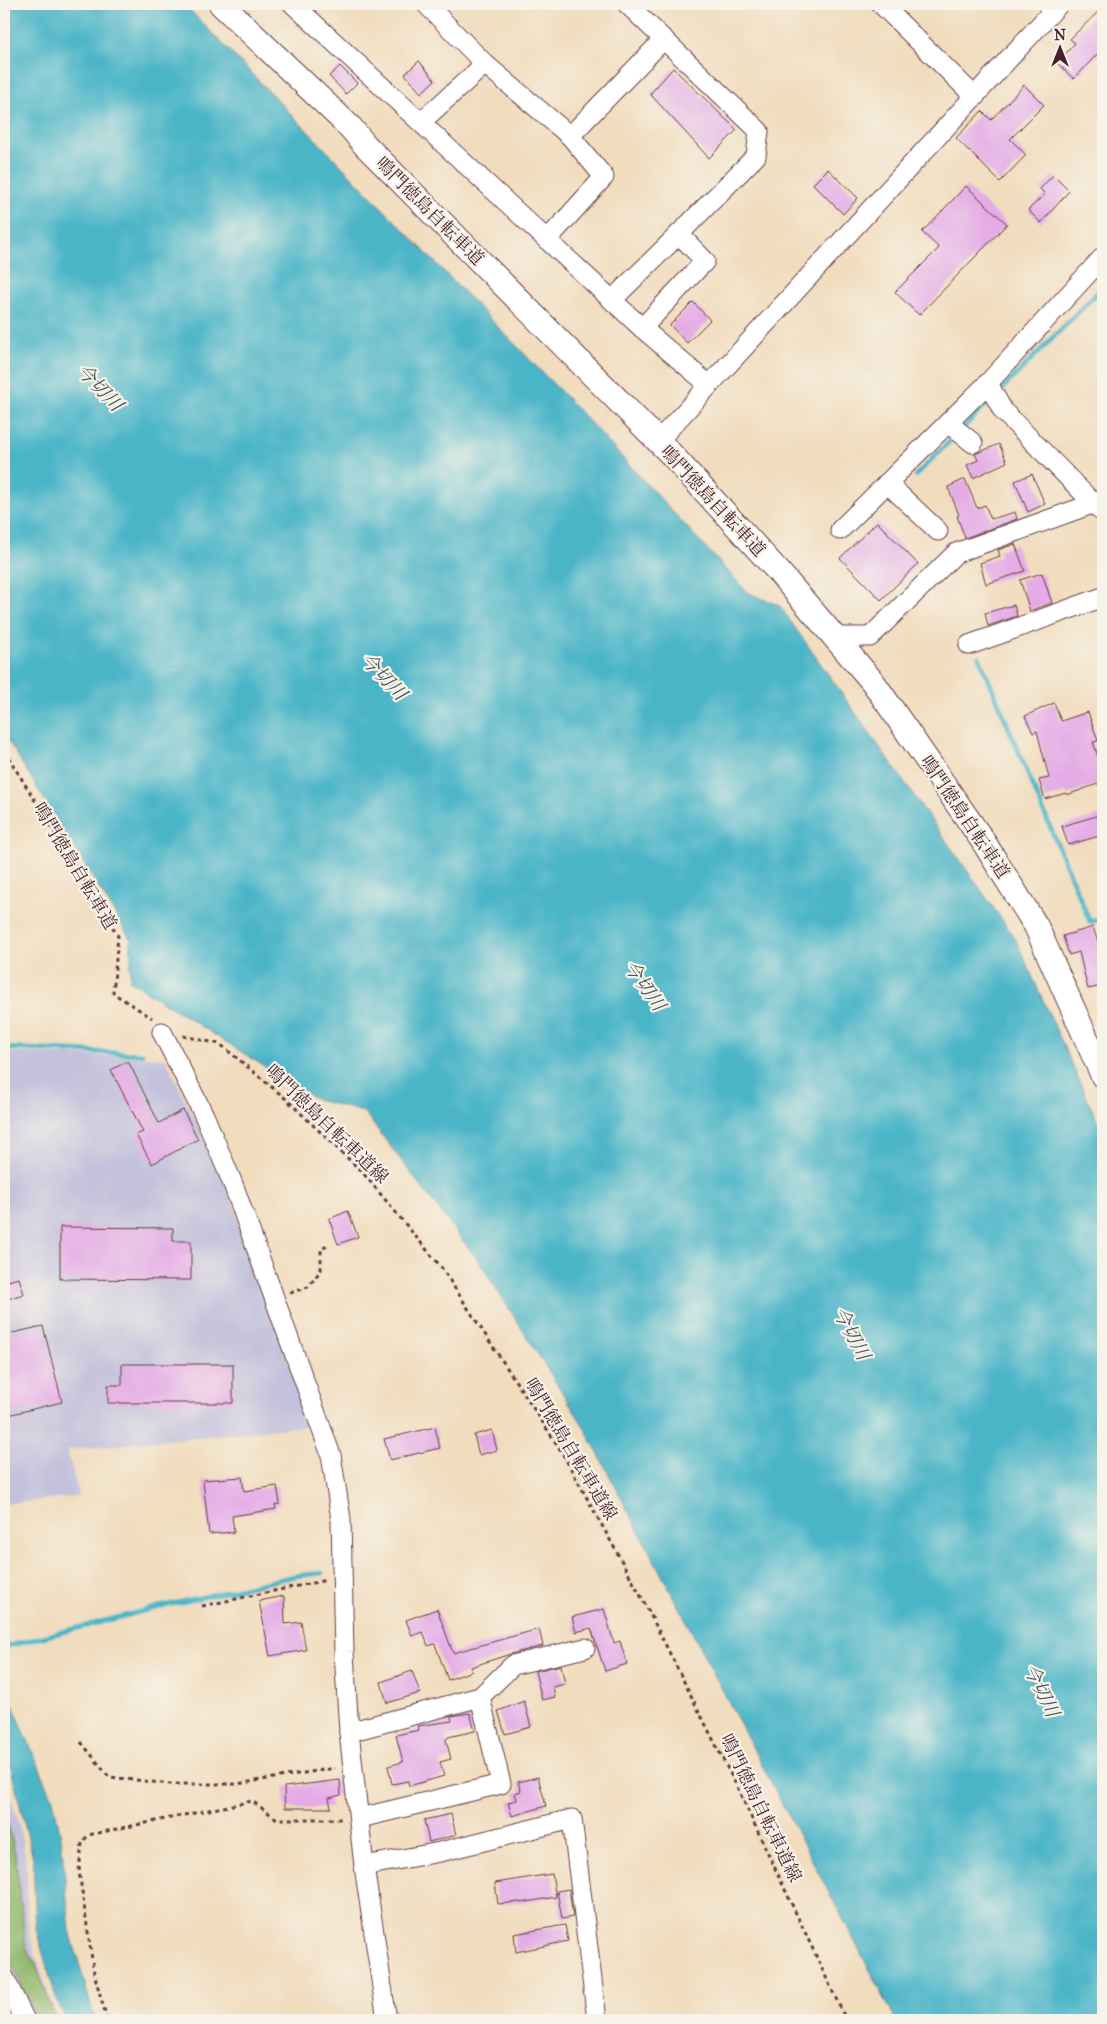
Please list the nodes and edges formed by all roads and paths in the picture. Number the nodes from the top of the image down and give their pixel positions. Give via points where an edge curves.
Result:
1 (222, 4) edge
2 (293, 4) edge
3 (426, 4) edge
4 (627, 4) edge
5 (881, 4) edge
6 (1059, 4) edge
7 (664, 39) junction
8 (485, 64) junction
9 (975, 97) junction
10 (421, 122) junction
11 (570, 136) junction
12 (679, 234) junction
13 (547, 240) junction
14 (1103, 256) edge
15 (612, 300) junction
16 (642, 328) junction
17 (988, 383) junction
18 (709, 385) junction
19 (948, 422) junction
20 (658, 441) junction
21 (973, 443) dead end
22 (887, 483) junction
23 (1100, 506) edge
24 (840, 530) dead end
25 (938, 530) dead end
26 (1103, 597) edge
27 (834, 636) junction
28 (969, 645) dead end
29 (4, 750) edge
30 (162, 1032) junction
31 (1103, 1076) edge
32 (327, 1245) dead end
33 (275, 1297) junction
34 (11, 1462) dead end
35 (4, 1465) edge
36 (343, 1577) junction
37 (202, 1606) dead end
38 (585, 1648) dead end
39 (480, 1697) junction
40 (349, 1732) junction
41 (81, 1742) dead end
42 (354, 1764) junction
43 (360, 1818) junction
44 (364, 1866) junction
45 (4, 1977) edge
46 (25, 2020) edge
47 (107, 2020) edge
48 (387, 2020) edge
49 (597, 2020) edge
50 (846, 2020) edge

1 - 20 main road, 鳴門徳島自転車道 via 351,128
2 - 10 street
3 - 8 street
4 - 7 street
5 - 9 street
6 - 9 street
7 - 11 street
7 - 12 street via 758,132 756,156
8 - 10 street
8 - 11 street
9 - 18 street
10 - 13 street
11 - 13 street via 604,176
12 - 15 street
12 - 16 street via 705,261
13 - 15 street
14 - 17 street
15 - 16 street
16 - 18 street
17 - 19 street
17 - 23 street via 1003,411
18 - 20 street
19 - 21 street
19 - 22 street
20 - 27 main road, 鳴門徳島自転車道
22 - 24 street
22 - 25 street
23 - 27 street via 956,553 870,636
26 - 28 street
27 - 31 main road, 鳴門徳島自転車道 via 873,682 983,841 1036,926
29 - 30 path, 鳴門徳島自転車道 via 118,936 114,993 158,1022
30 - 33 street via 230,1175
30 - 50 path, 鳴門徳島自転車道線 via 220,1044 285,1098 363,1173 441,1267 560,1449 642,1598 737,1787
32 - 33 path via 321,1249 321,1270 308,1287
33 - 36 street via 331,1455 341,1519
34 - 35 path
36 - 37 path
36 - 40 street
38 - 39 street via 513,1665
39 - 40 street
39 - 43 street via 501,1784
40 - 42 street
41 - 42 path via 109,1777 170,1784 237,1784
42 - 43 street
43 - 44 street
43 - 47 path via 277,1820 252,1801 88,1835 82,1843 79,1871 94,1973
44 - 48 street
44 - 49 street via 440,1852 572,1820
45 - 46 street

